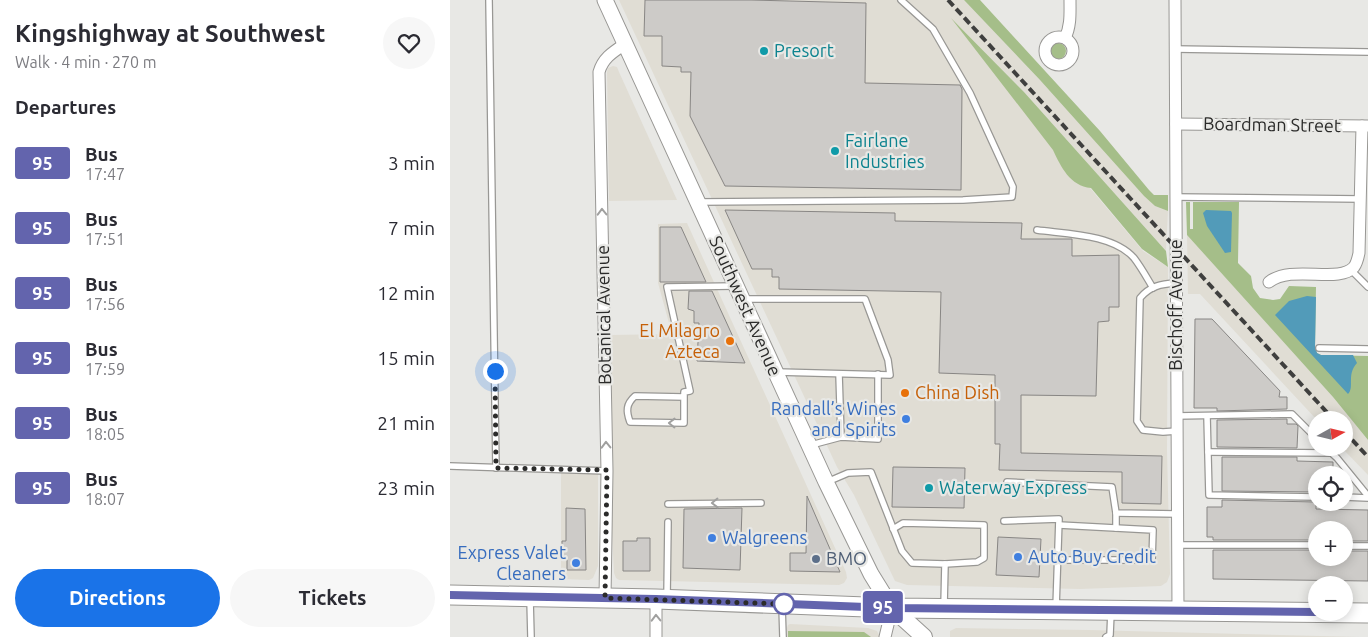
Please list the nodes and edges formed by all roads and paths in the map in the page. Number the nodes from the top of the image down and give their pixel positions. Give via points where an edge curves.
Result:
1 (489, 0) edge
2 (605, 0) edge
3 (901, 0) edge
4 (1070, 0) edge
5 (1175, 0) edge
6 (1065, 38) dead end
7 (625, 44) junction
8 (1175, 50) junction
9 (1368, 52) edge
10 (1176, 124) junction
11 (1365, 126) edge
12 (1176, 197) junction
13 (1361, 199) junction
14 (698, 202) junction
15 (1037, 230) dead end
16 (1351, 270) junction
17 (1269, 282) dead end
18 (1176, 283) junction
19 (1368, 287) edge
20 (1153, 288) junction
21 (739, 293) junction
22 (1319, 348) dead end
23 (1368, 349) edge
24 (775, 372) junction
25 (839, 374) junction
26 (878, 374) junction
27 (684, 397) junction
28 (1176, 416) junction
29 (1207, 416) junction
30 (1308, 430) edge
31 (1177, 431) junction
32 (841, 437) junction
33 (809, 445) junction
34 (1208, 452) junction
35 (1308, 453) edge
36 (1336, 456) edge
37 (450, 466) edge
38 (496, 468) junction
39 (607, 470) junction
40 (826, 482) junction
41 (1007, 482) dead end
42 (1308, 497) edge
43 (1368, 497) edge
44 (1353, 498) edge
45 (761, 503) dead end
46 (668, 504) dead end
47 (1116, 513) junction
48 (1177, 514) junction
49 (1004, 521) dead end
50 (668, 522) dead end
51 (1059, 525) junction
52 (1116, 528) junction
53 (893, 530) junction
54 (1178, 544) junction
55 (1308, 545) edge
56 (1353, 546) edge
57 (1368, 546) edge
58 (1057, 560) junction
59 (945, 564) junction
60 (450, 595) edge
61 (530, 598) junction
62 (605, 598) junction
63 (661, 600) junction
64 (782, 604) junction
65 (892, 608) junction
66 (944, 609) junction
67 (1056, 610) junction
68 (1111, 610) junction
69 (1178, 611) junction
70 (1368, 613) edge
71 (1110, 636) edge
72 (531, 637) edge
73 (656, 637) edge
74 (782, 637) edge
75 (885, 637) edge
76 (924, 637) edge

1 - 38 lane
2 - 7 street, Southwest Avenue
3 - 14 lane via 933,29 970,93 1013,187 1012,197
4 - 6 street via 1070,24
5 - 8 street, Bischoff Avenue
7 - 14 street, Southwest Avenue
39 -> 7 street, Botanical Avenue via 599,72 608,55
8 - 9 lane
8 - 10 street, Bischoff Avenue
10 - 11 street, Boardman Street
10 - 12 street, Bischoff Avenue
11 - 13 street
12 - 13 lane
12 - 18 street, Bischoff Avenue
13 - 16 street via 1359,253
14 - 21 street, Southwest Avenue
15 - 20 lane via 1108,242 1133,257
16 - 17 street via 1334,274 1289,273
16 - 19 lane
18 - 20 lane
18 - 28 street, Bischoff Avenue
20 - 31 lane via 1140,298 1136,421 1143,430
21 - 24 street, Southwest Avenue
21 - 26 lane via 864,299 888,360 890,375
21 - 27 lane via 666,287 690,392 684,392
22 - 23 lane
24 - 25 lane
24 - 33 street, Southwest Avenue
25 - 26 lane
25 - 32 lane
26 - 32 lane via 878,439
27 -> 27 lane via 684,423 630,422 627,416 626,408 635,396
28 - 29 lane
28 - 31 street, Bischoff Avenue
29 - 30 lane via 1292,414
29 - 34 lane
31 - 48 street, Bischoff Avenue
32 - 33 lane
33 - 40 street, Southwest Avenue
34 - 35 lane
34 - 42 lane via 1209,494
36 - 43 lane
37 - 38 lane
38 - 39 lane
39 - 62 street, Botanical Avenue
40 - 53 lane via 848,473 872,472
40 - 65 street, Southwest Avenue via 871,574
41 - 47 lane via 1112,486
43 - 44 lane
45 -> 46 lane
47 - 48 lane
47 - 52 lane
48 - 54 street, Bischoff Avenue
49 - 51 lane via 1058,519
50 - 63 lane
51 - 52 lane
51 - 58 lane
52 - 58 lane via 1153,530 1152,560
53 - 59 lane via 902,551 912,563
53 - 59 lane via 903,523 984,525 984,558 977,562
54 - 55 lane
54 - 69 street, Bischoff Avenue
56 - 57 lane
58 - 67 lane
59 - 66 lane
60 - 61 main road
61 - 62 main road
61 - 72 lane
62 - 63 main road
63 - 64 main road
73 -> 63 street
64 - 65 main road
64 - 74 lane
65 - 66 main road
65 - 75 street
65 - 76 main road
66 - 67 main road
67 - 68 main road
68 - 69 main road
68 - 71 lane
69 - 70 main road

